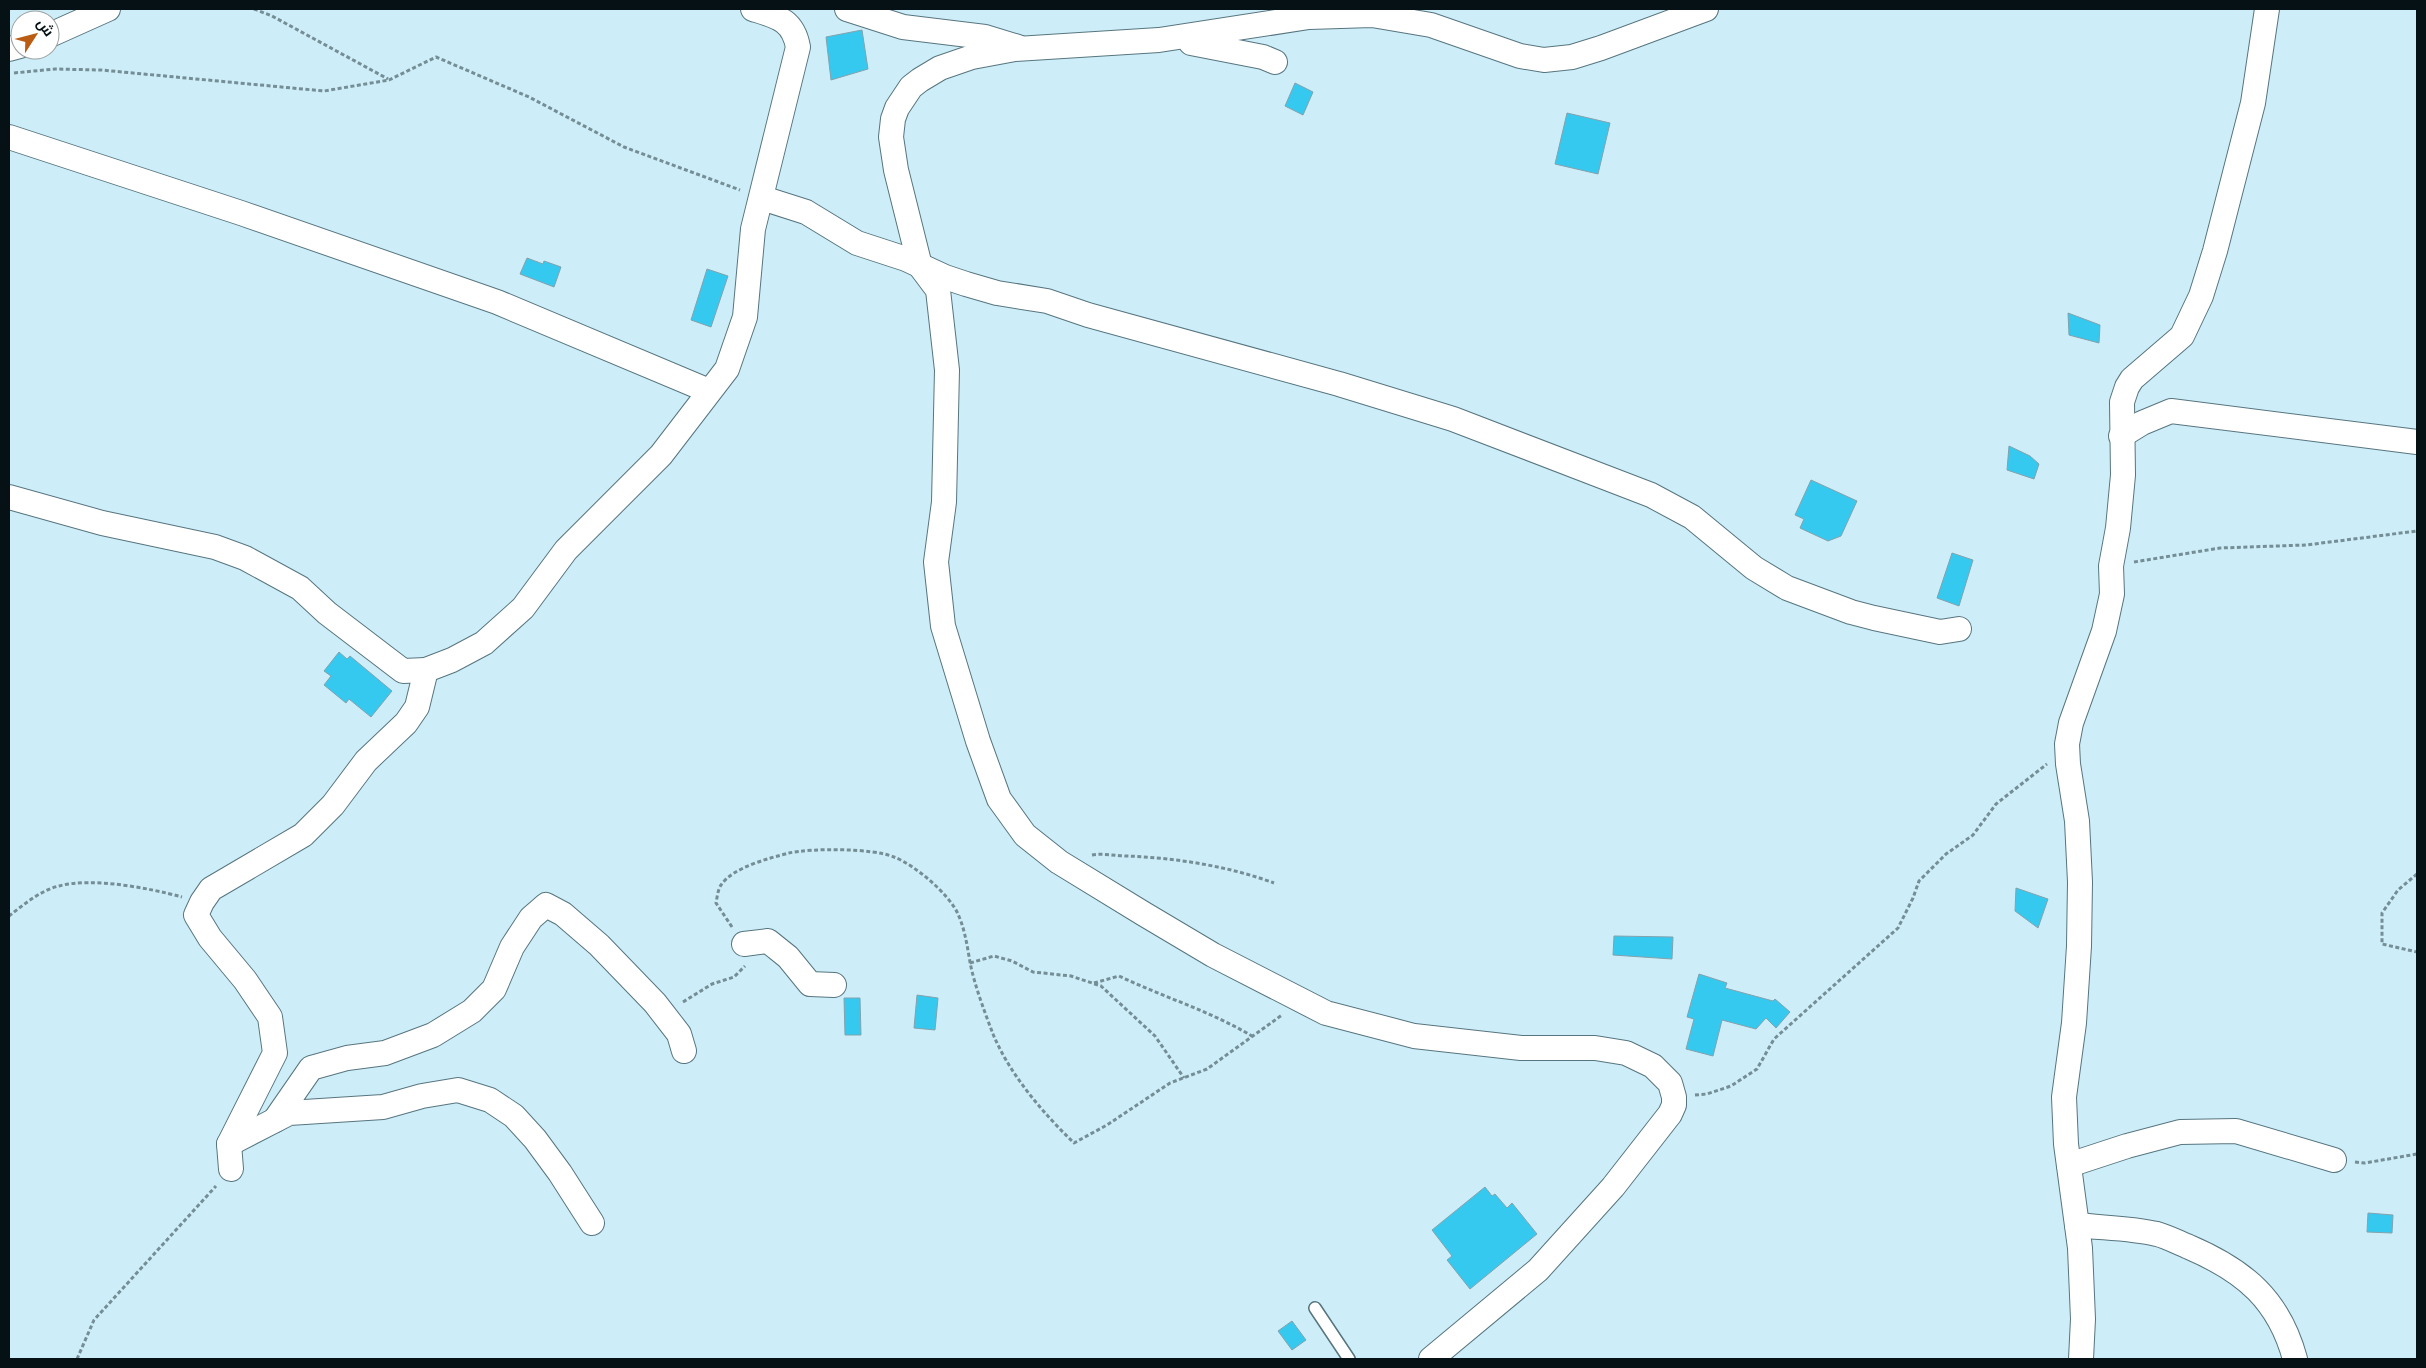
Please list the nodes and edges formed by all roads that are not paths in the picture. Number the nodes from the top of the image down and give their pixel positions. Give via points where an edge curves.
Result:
1 (108, 9) edge
2 (753, 9) edge
3 (847, 9) edge
4 (1706, 9) edge
5 (2267, 9) edge
6 (60, 31) edge
7 (1159, 40) junction
8 (1022, 49) junction
9 (1276, 62) dead end
10 (9, 137) edge
11 (762, 198) junction
12 (920, 266) junction
13 (709, 391) junction
14 (2121, 436) junction
15 (2417, 442) edge
16 (9, 497) edge
17 (1959, 629) dead end
18 (426, 670) junction
19 (744, 944) road end
20 (834, 985) dead end
21 (684, 1051) dead end
22 (275, 1120) junction
23 (229, 1144) junction
24 (2334, 1160) road end
25 (2069, 1165) junction
26 (232, 1170) road end
27 (592, 1223) dead end
28 (2077, 1226) junction
29 (1315, 1308) dead end
30 (1350, 1359) edge
31 (1431, 1359) edge
32 (2081, 1359) edge
33 (2296, 1359) edge

1 - 6 street
2 - 11 street via 787,22 795,32 798,47
3 - 8 street via 904,27 985,37
4 - 7 street via 1572,57 1544,60 1520,56 1431,25 1372,15 1309,17
5 - 14 street via 2253,103 2201,296 2182,336 2127,387 2122,402
7 - 8 street
7 - 9 street via 1219,48
8 - 12 street via 972,57 940,68 911,88 897,108 893,119 892,151
10 - 13 street via 498,302
11 - 12 street via 806,212 857,244 906,258
11 - 13 street via 753,229 745,316 727,369
12 - 17 street via 997,293 1047,301 1453,419 1651,495 1692,517 1760,572 1787,588 1874,618 1940,632
12 - 31 street via 938,290 947,370 944,502 936,562 943,626 999,799 1025,835 1059,862 1213,955 1326,1013 1414,1036 1521,1048 1595,1048 1626,1053 1643,1060 1670,1083 1674,1097 1670,1114 1613,1187 1538,1270
13 - 18 street via 661,455 566,550 523,608 484,643
14 - 15 street via 2171,411
14 - 25 street via 2122,475 2111,566 2112,594 2104,631 2071,723 2067,744 2077,821 2080,882 2080,946 2064,1097
16 - 18 street via 102,523 215,547 245,558 300,588 403,671
18 - 23 street via 412,715 366,761 333,805 303,835 212,889 196,915 270,1017 275,1054
19 - 20 street via 768,941 788,957 810,984
21 - 22 street via 679,1034 667,1018 599,945 563,914 546,905 531,918 512,947 494,989 472,1012 433,1035 385,1053 347,1058 311,1068
22 - 23 street
22 - 27 street via 289,1113 382,1107 458,1090 490,1100 514,1116 535,1139
23 - 26 street
24 - 25 street via 2236,1131 2180,1132
25 - 28 street
28 - 32 street via 2083,1318
28 - 33 street via 2158,1234 2238,1272 2267,1300 2288,1334
29 - 30 lane

